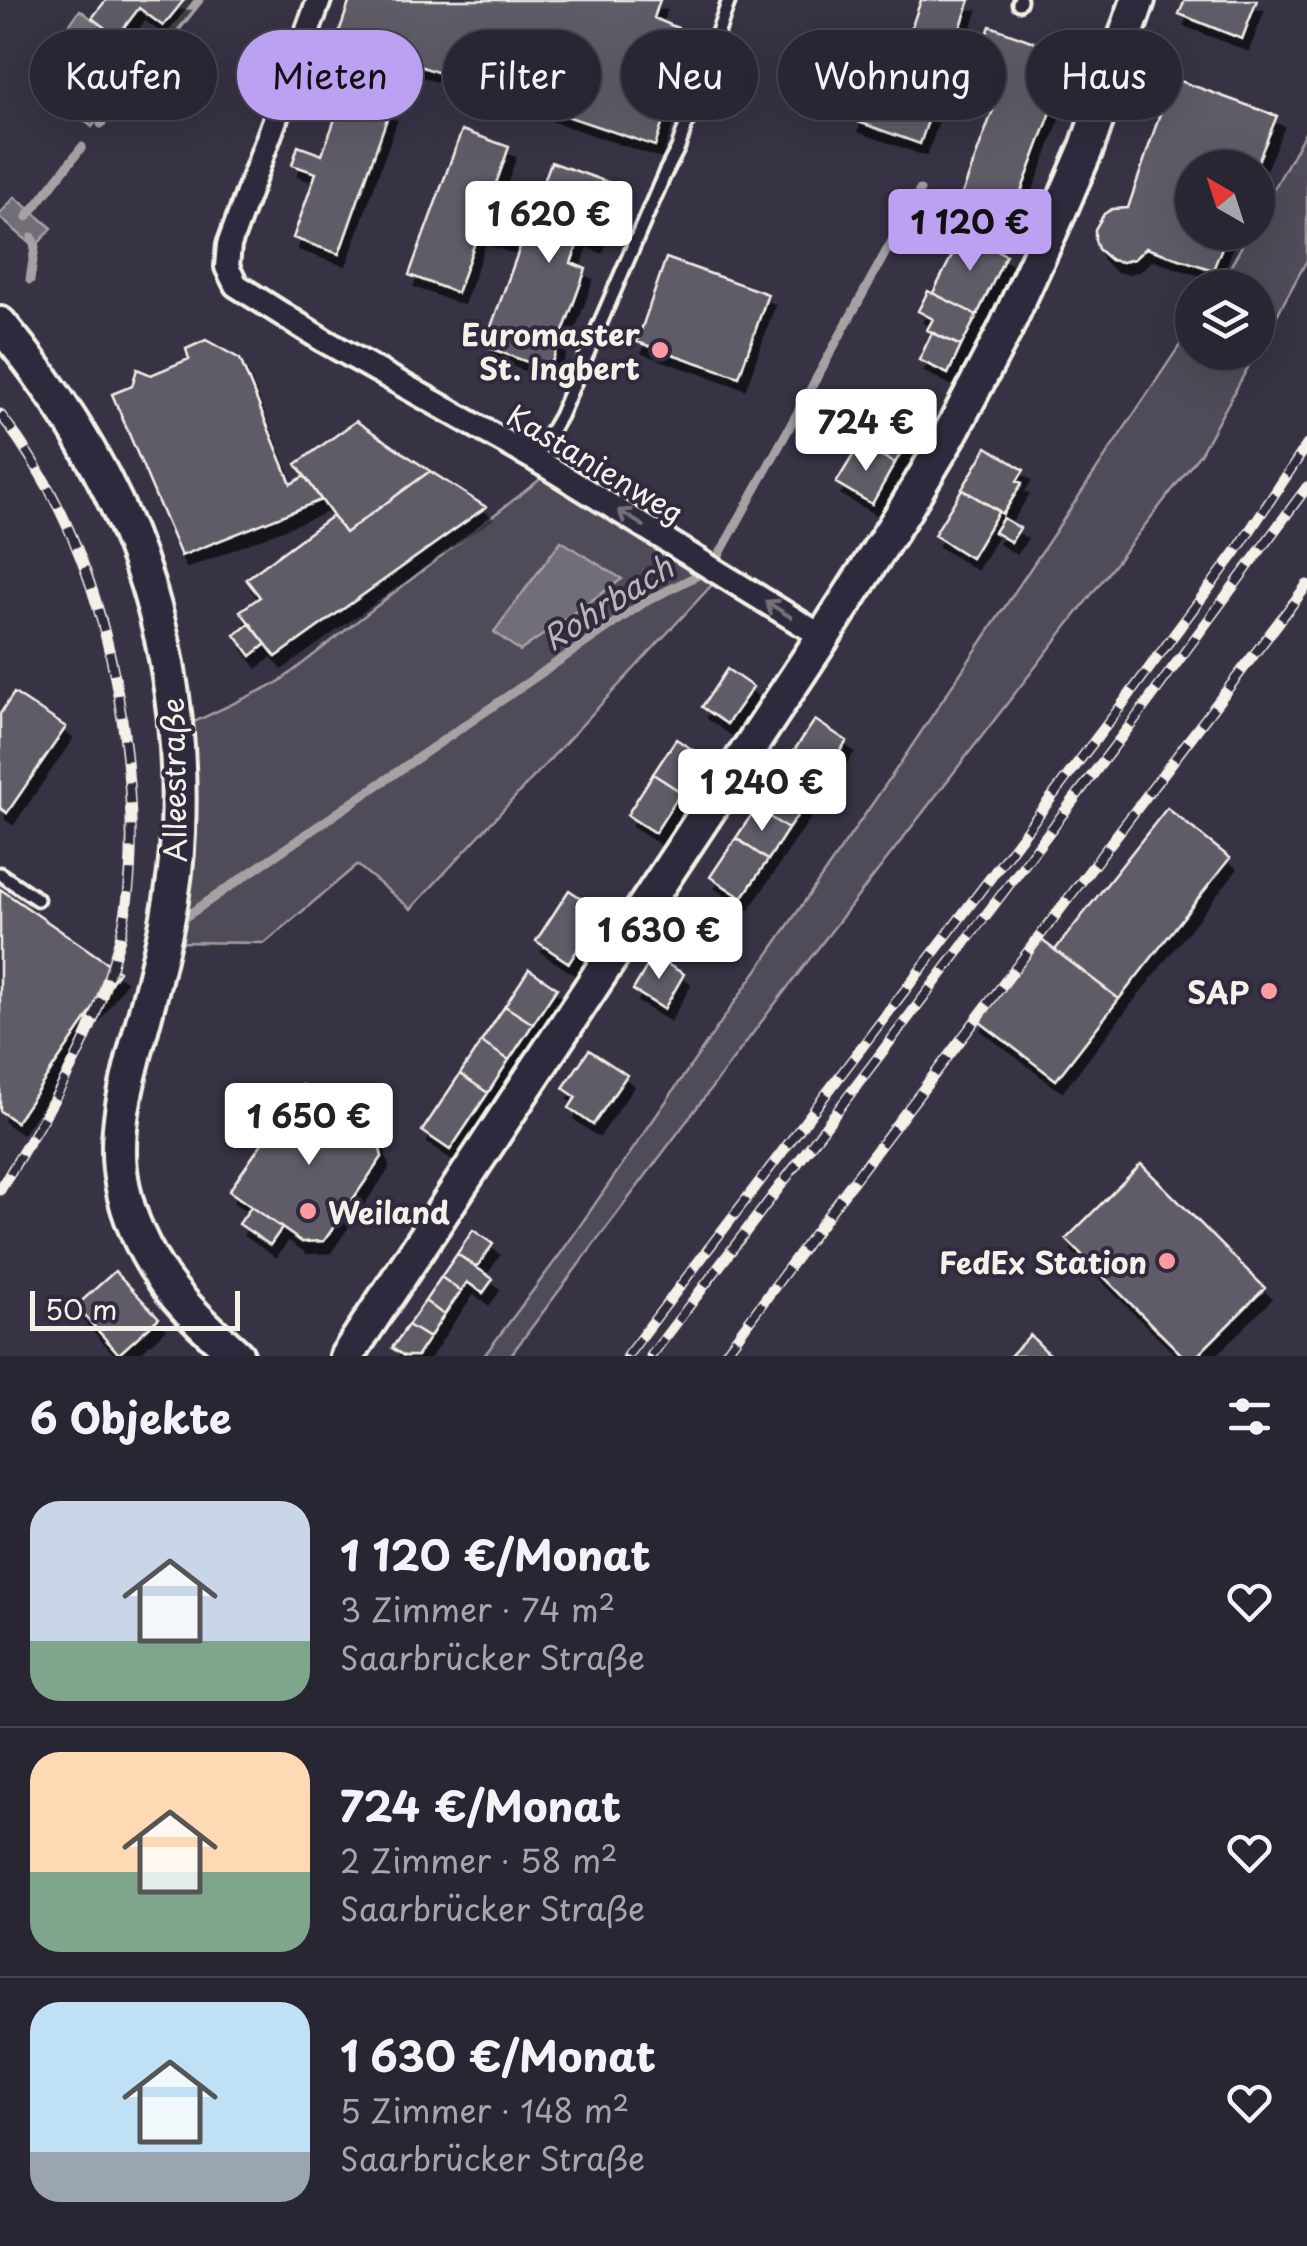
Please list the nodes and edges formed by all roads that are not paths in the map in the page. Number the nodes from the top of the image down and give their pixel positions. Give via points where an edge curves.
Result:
1 (319, 0) edge
2 (729, 0) edge
3 (1138, 0) edge
4 (0, 324) edge
5 (535, 459) junction
6 (823, 637) junction
7 (0, 874) edge
8 (37, 899) dead end
9 (237, 1356) edge
10 (347, 1356) edge

1 - 5 street, Kastanienweg via 229,245 227,267 236,285 308,331
2 - 5 lane via 678,148
3 - 6 main road via 1056,220 980,382
4 - 9 main road, Alleestraße via 72,422 102,476 134,542 161,624 177,730 178,837 173,892 122,1118 121,1181 145,1250 163,1278
6 -> 5 street, Kastanienweg
6 - 10 main road
7 - 8 lane

